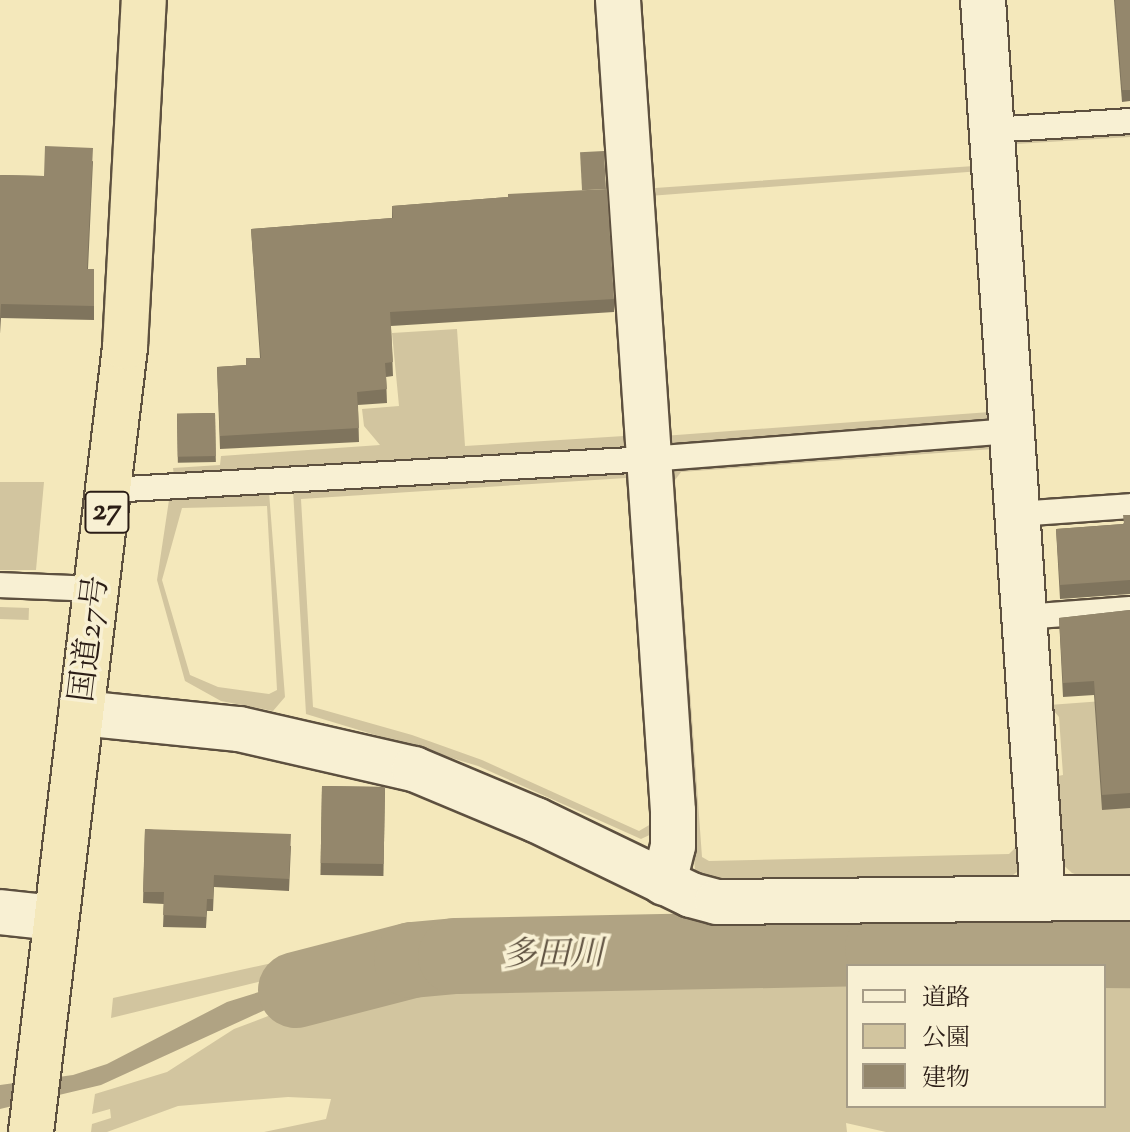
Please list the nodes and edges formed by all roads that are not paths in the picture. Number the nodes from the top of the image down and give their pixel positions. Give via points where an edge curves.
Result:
1 (144, 0) edge
2 (618, 0) edge
3 (983, 0) edge
4 (1130, 121) edge
5 (991, 130) junction
6 (1012, 431) junction
7 (648, 459) junction
8 (109, 490) junction
9 (1130, 506) edge
10 (1017, 514) junction
11 (0, 585) edge
12 (97, 589) junction
13 (1130, 609) edge
14 (1024, 617) junction
15 (81, 713) junction
16 (664, 883) junction
17 (1130, 898) edge
18 (1043, 899) junction
19 (0, 912) edge
20 (55, 918) junction
21 (31, 1132) edge

1 - 8 highway, 国道27号 / 27 via 125,347
2 - 7 street
3 - 5 street
4 - 5 lane
5 - 6 street
6 - 7 lane
6 - 10 street
7 - 8 lane
7 - 16 street via 673,811 673,846
8 - 12 highway, 国道27号 / 27
9 - 10 lane
10 - 14 street
11 - 12 lane
12 - 15 highway, 国道27号 / 27
13 - 14 lane
14 - 18 street
15 - 16 street via 239,729 414,769 536,820
15 - 20 highway, 国道27号 / 27
16 - 18 street via 691,895 750,904
17 - 18 street
19 - 20 street
20 - 21 highway, 国道27号 / 27

